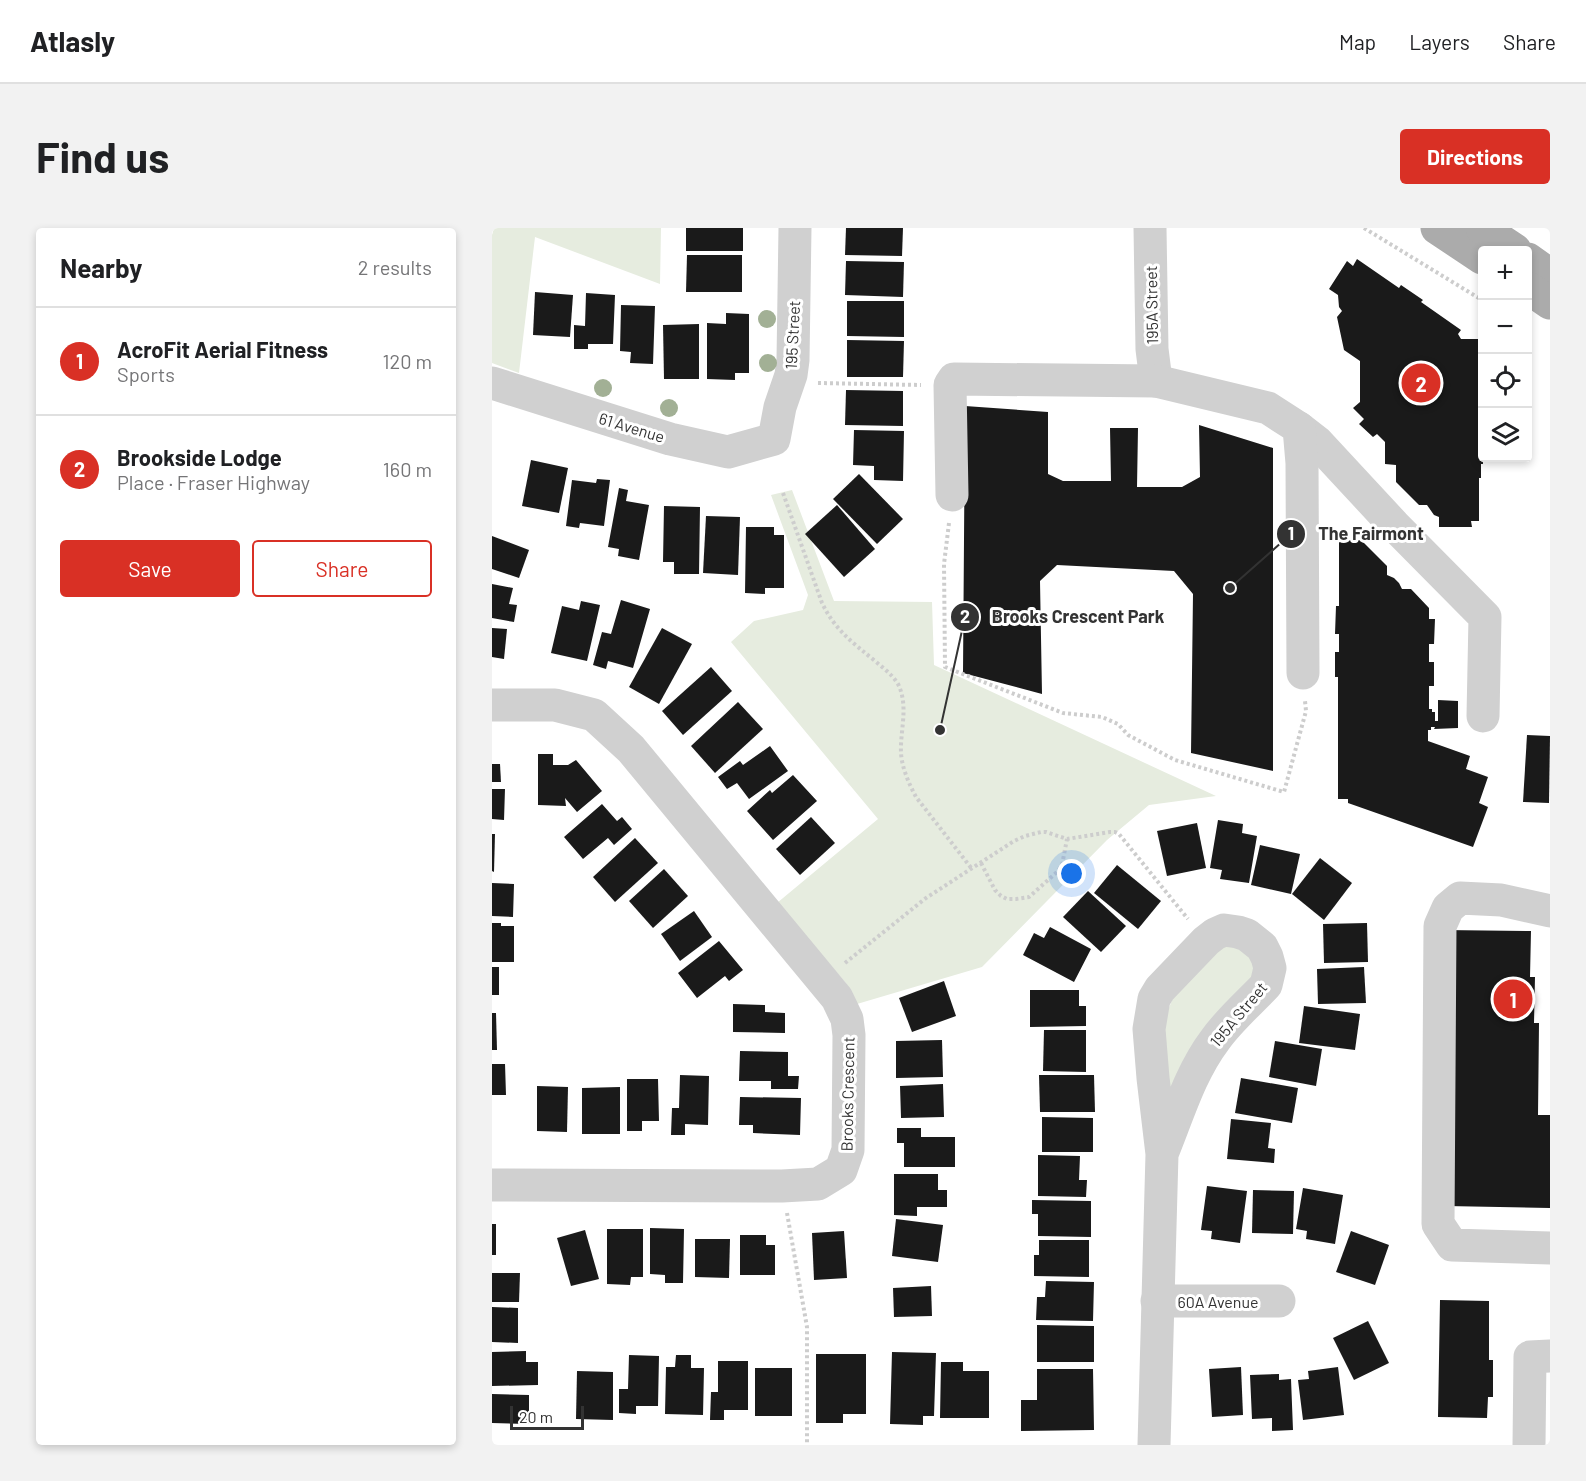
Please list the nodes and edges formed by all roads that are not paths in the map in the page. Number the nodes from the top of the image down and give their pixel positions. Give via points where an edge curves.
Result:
1 (795, 228) edge
2 (1150, 228) edge
3 (1437, 228) edge
4 (1482, 228) edge
5 (1500, 228) edge
6 (1506, 246) edge
7 (1514, 246) edge
8 (1478, 255) edge
9 (1532, 270) edge
10 (1550, 303) edge
11 (1156, 381) junction
12 (492, 383) edge
13 (1299, 428) junction
14 (774, 440) joint
15 (952, 495) road end
16 (1302, 673) road end
17 (492, 705) edge
18 (1484, 716) dead end
19 (1550, 911) edge
20 (1162, 1154) junction
21 (492, 1185) edge
22 (1550, 1248) edge
23 (1157, 1301) junction
24 (1279, 1301) dead end
25 (1550, 1356) edge
26 (1154, 1445) edge
27 (1529, 1445) edge

1 - 14 street, 195 Street via 794,360
2 - 11 street, 195A Street
3 - 8 main road
4 - 6 main road
5 - 7 street
9 - 10 main road
11 - 13 street via 1268,408
11 - 15 street via 954,379 950,385
12 - 14 street, 61 Avenue via 670,439 728,452
13 - 16 street
13 - 18 street via 1317,442 1485,617
17 - 21 street, Brooks Crescent via 555,705 594,715 631,749 837,998 847,1018 849,1035 848,1150 841,1170 818,1184
19 - 22 street via 1501,900 1460,898 1448,908 1440,926 1438,1224 1452,1245
20 - 20 street, 195A Street via 1196,1070 1213,1042 1266,985 1270,968 1267,957 1262,947 1247,935 1224,930 1215,934 1154,999 1149,1029
20 - 23 street, 195A Street
23 - 24 street, 60A Avenue
23 - 26 street, 195A Street
25 - 27 street via 1530,1357

